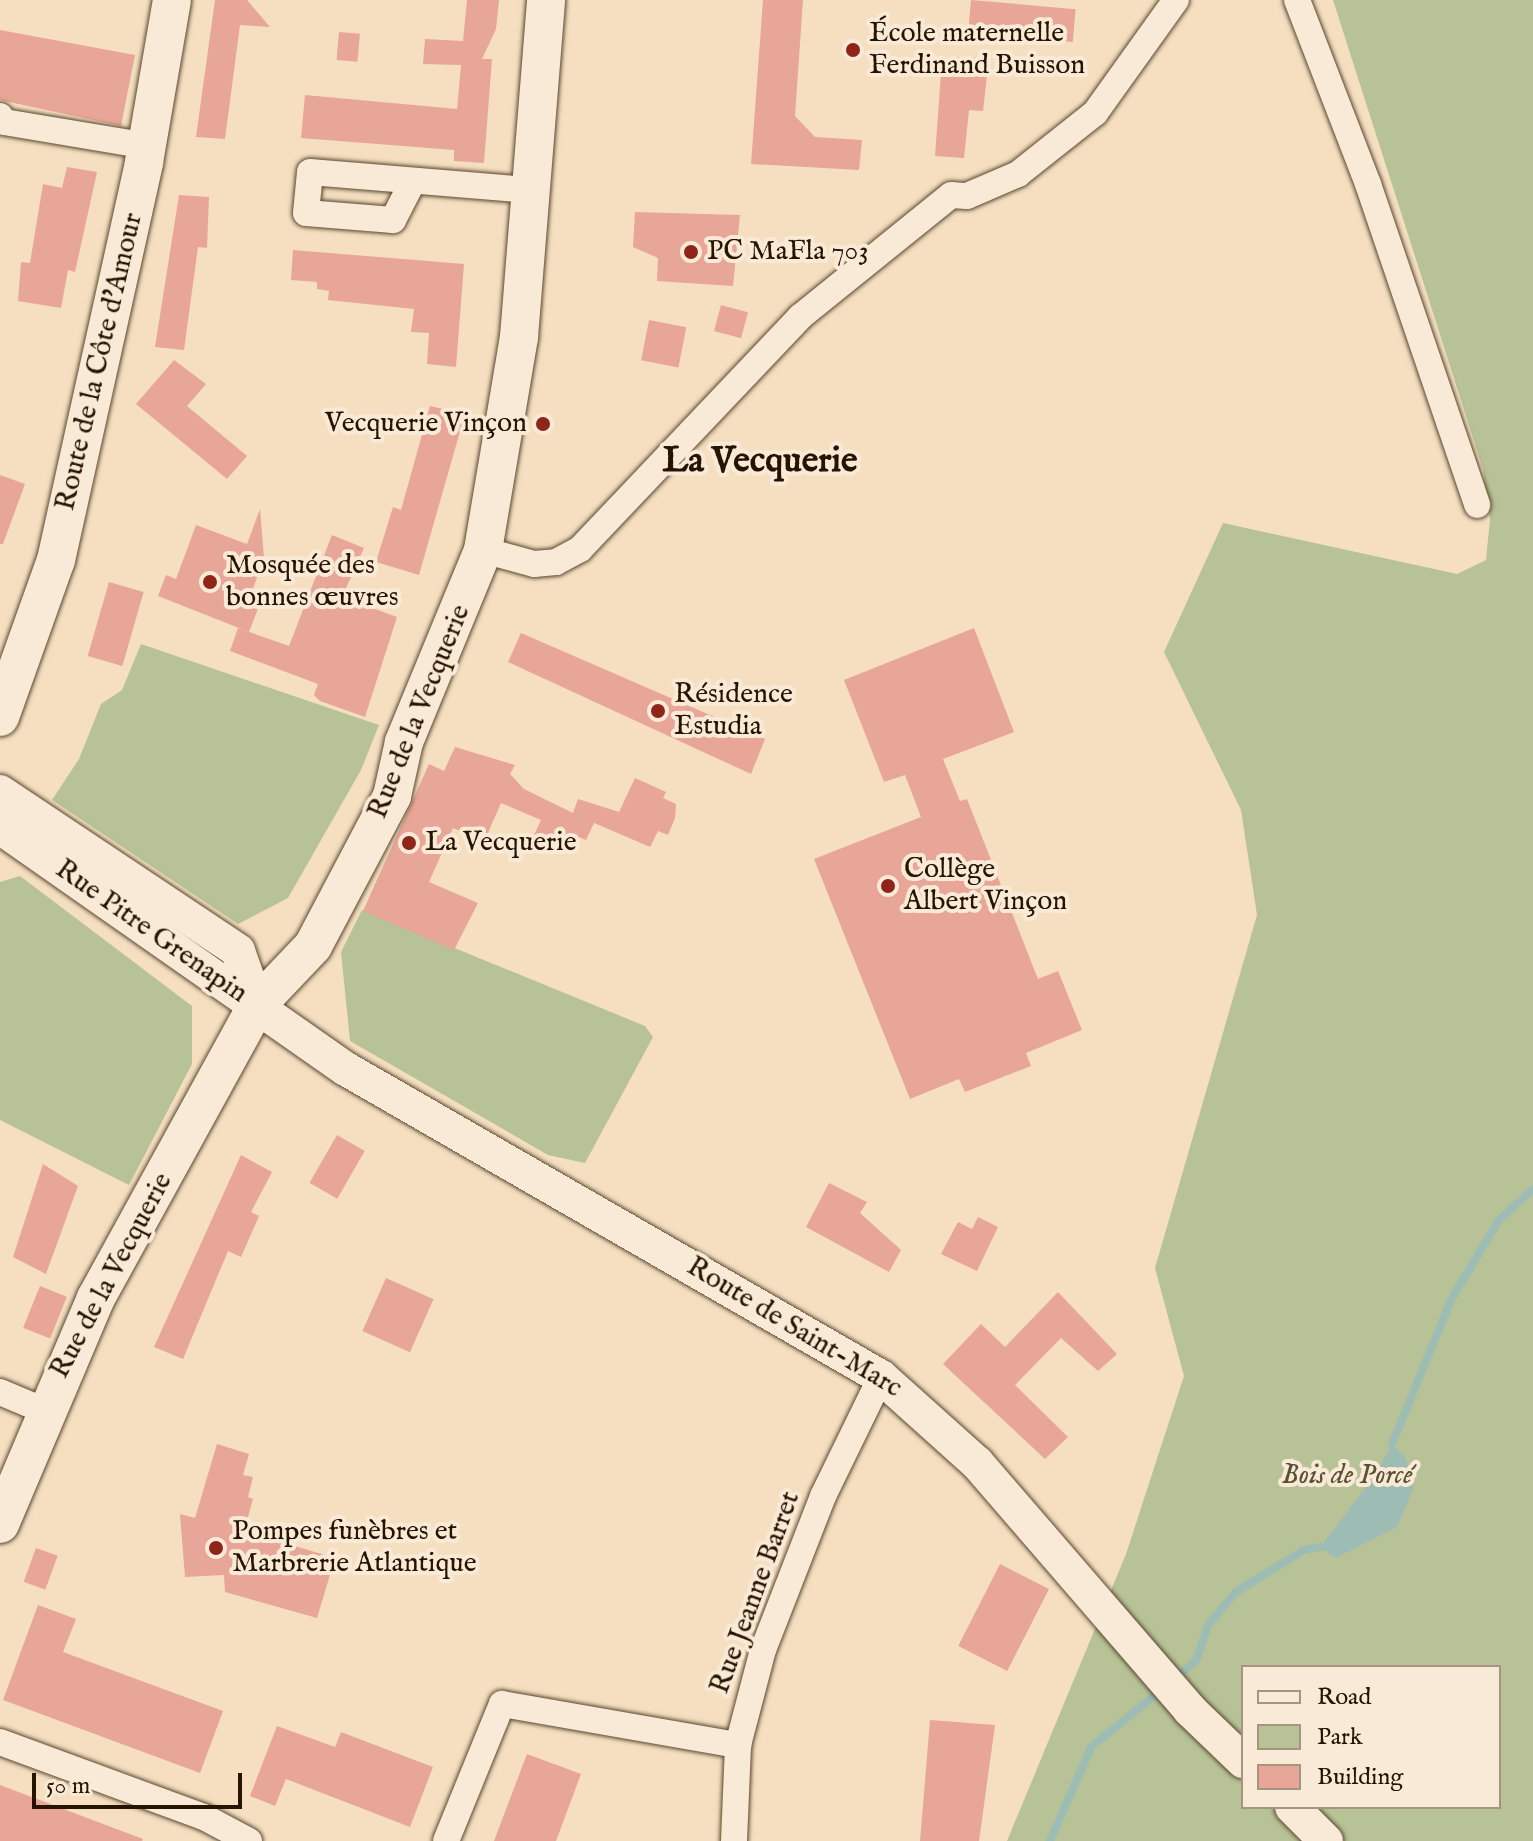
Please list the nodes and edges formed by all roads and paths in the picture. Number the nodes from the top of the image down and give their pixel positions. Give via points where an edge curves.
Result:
1 (172, 0) edge
2 (546, 0) edge
3 (1176, 0) edge
4 (1297, 0) edge
5 (0, 116) edge
6 (147, 146) junction
7 (413, 181) dead end
8 (530, 190) junction
9 (1477, 505) dead end
10 (483, 550) junction
11 (0, 717) edge
12 (0, 792) edge
13 (0, 827) edge
14 (257, 1005) junction
15 (881, 1377) junction
16 (0, 1392) edge
17 (43, 1410) junction
18 (0, 1524) edge
19 (0, 1742) edge
20 (738, 1745) junction
21 (1241, 1759) edge
22 (1294, 1809) edge
23 (249, 1841) edge
24 (446, 1841) edge
25 (734, 1841) edge
26 (1326, 1841) edge

1 - 6 main road, Route de la Côte d'Amour
2 - 8 main road, Rue de la Vecquerie
3 - 10 street via 1095,113 1018,174 967,196 951,195 800,317 580,549 556,562 534,564
4 - 9 street via 1368,184
5 - 6 street via 4,122
6 - 11 main road, Route de la Côte d'Amour via 56,560
7 - 8 street
8 - 10 main road, Rue de la Vecquerie via 509,411
10 - 14 main road, Rue de la Vecquerie via 404,742 392,796 313,946
12 - 14 street, Rue Pitre Grenapin via 238,951
13 - 14 street, Rue Pitre Grenapin
14 - 15 street, Route de Saint-Marc via 274,1023 346,1069
14 - 17 main road, Rue de la Vecquerie via 96,1298
15 - 20 street, Rue Jeanne Barret via 823,1496 774,1622
15 - 21 street, Route de Saint-Marc via 977,1463 1164,1681
16 - 17 street
17 - 18 main road, Rue de la Vecquerie
19 - 23 street via 204,1817
20 - 24 street via 502,1704
20 - 25 street, Rue Jeanne Barret
22 - 26 street

